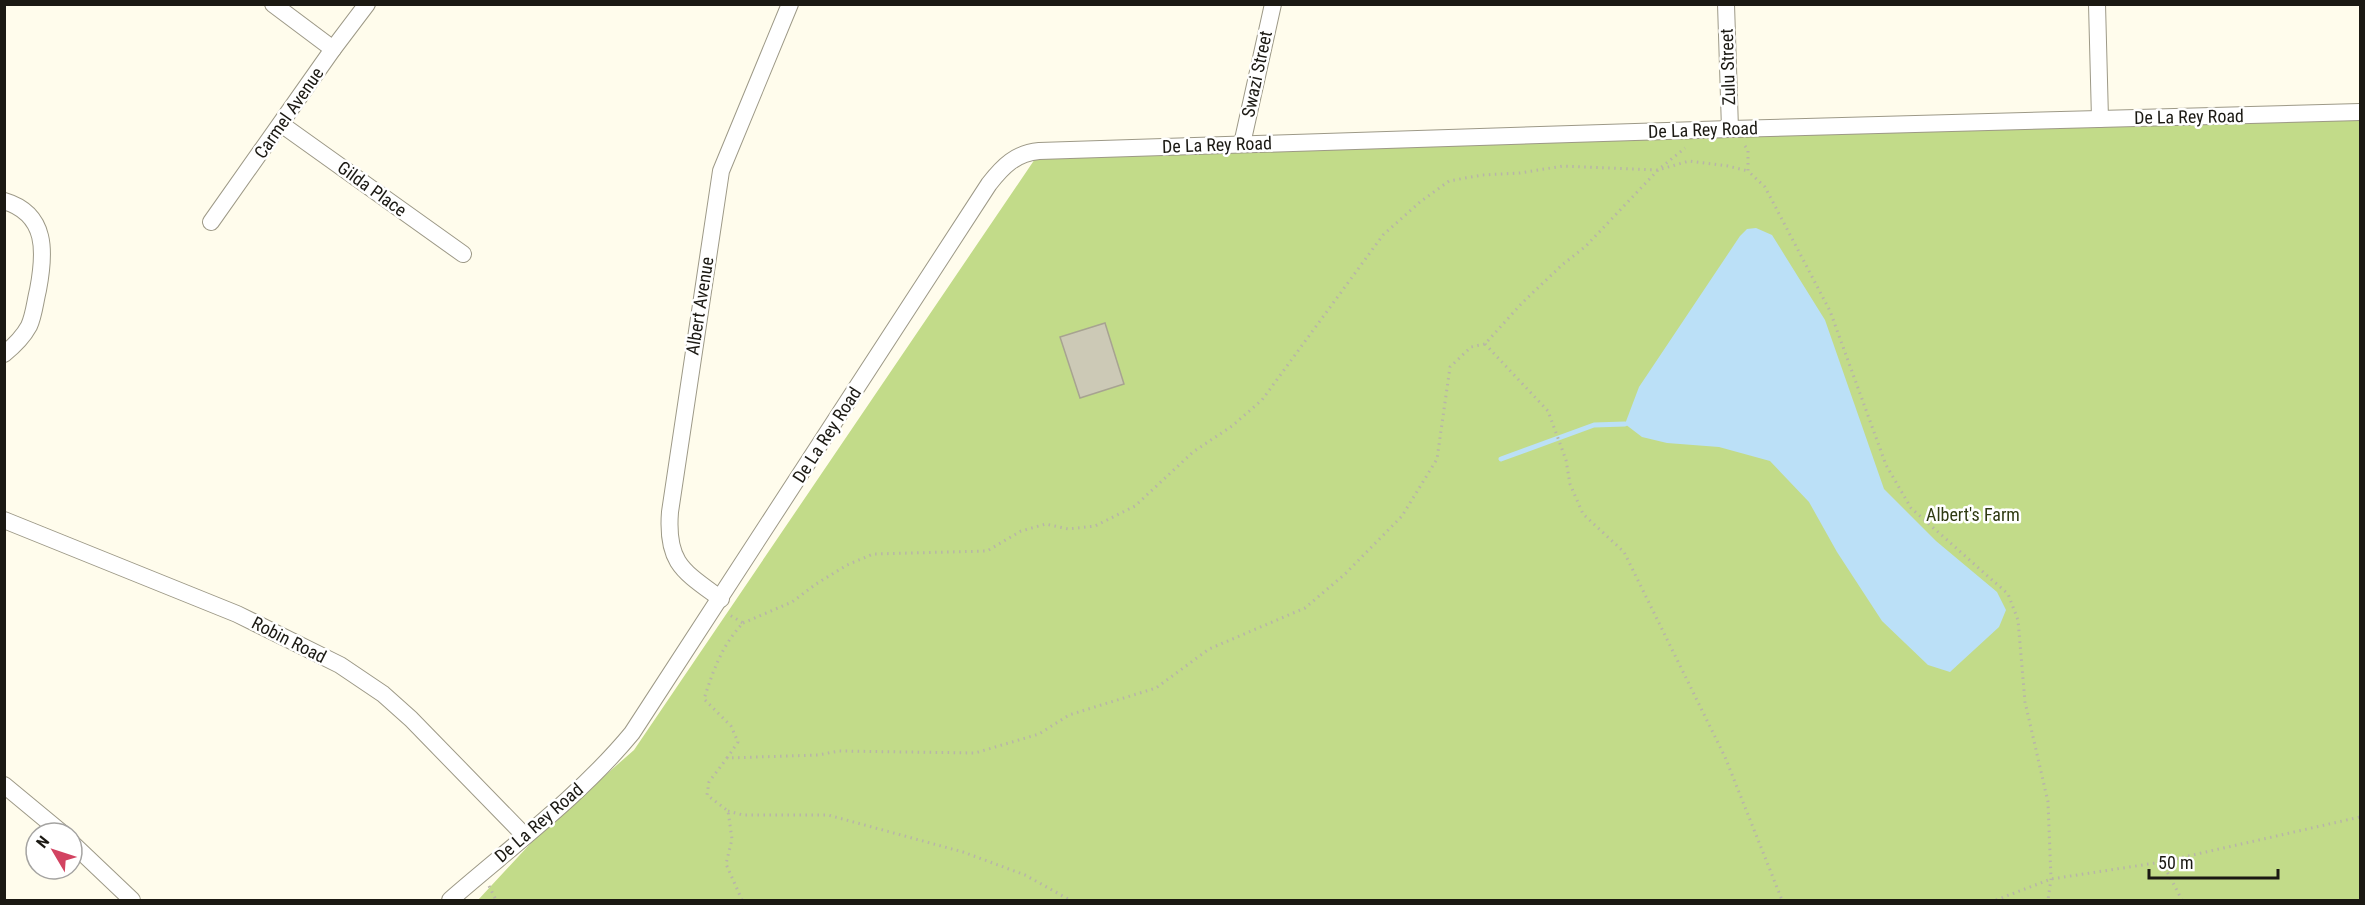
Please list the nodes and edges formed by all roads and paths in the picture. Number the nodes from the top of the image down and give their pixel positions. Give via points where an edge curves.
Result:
1 (273, 4) edge
2 (367, 4) edge
3 (790, 4) edge
4 (1272, 4) edge
5 (1726, 4) edge
6 (2097, 4) edge
7 (333, 49) junction
8 (2361, 112) edge
9 (2100, 118) junction
10 (281, 124) junction
11 (1730, 129) junction
12 (1706, 130) junction
13 (1242, 144) junction
14 (1658, 171) junction
15 (1748, 171) junction
16 (4, 201) edge
17 (212, 222) dead end
18 (463, 254) dead end
19 (1485, 344) junction
20 (4, 354) edge
21 (4, 520) edge
22 (721, 599) junction
23 (743, 623) junction
24 (727, 758) junction
25 (4, 785) edge
26 (728, 811) junction
27 (2361, 817) edge
28 (48, 821) edge
29 (525, 836) junction
30 (84, 854) edge
31 (2162, 862) junction
32 (2051, 879) junction
33 (132, 900) edge
34 (450, 900) edge
35 (742, 900) edge
36 (1070, 900) edge
37 (1782, 900) edge
38 (1996, 900) edge
39 (2048, 900) edge
40 (2182, 900) edge

1 - 7 street
2 - 7 street, Carmel Avenue
3 - 22 street, Albert Avenue via 721,171 670,512 671,552 682,568
4 - 13 street, Swazi Street
5 - 11 street, Zulu Street
6 - 9 street
7 - 10 street, Carmel Avenue
8 - 9 street, De La Rey Road
9 - 11 street, De La Rey Road
10 - 17 street, Carmel Avenue
10 - 18 street, Gilda Place
11 - 12 street, De La Rey Road
11 - 15 path via 1748,150
12 - 13 street, De La Rey Road
12 - 14 path
13 - 22 street, De La Rey Road via 1039,151 1008,162 989,184
14 - 15 path via 1689,161
14 - 19 path
14 - 23 path via 1563,166 1449,181 1383,235 1262,400 1193,452 1135,506 1095,526 1068,529 1046,524 1021,531 987,551 873,554 847,565 792,602
15 - 32 path via 1765,187 1830,312 1886,465 1911,508 2008,594 2018,620 2025,702 2048,802
16 - 20 street via 29,215 43,249 42,271 29,325
19 - 24 path via 1471,347 1450,367 1437,459 1402,516 1305,608 1209,649 1156,688 1069,715 1040,734 975,753 839,751
19 - 37 path via 1548,411 1583,514 1624,552 1725,757
21 - 29 street, Robin Road via 237,614 340,665 411,719
22 - 23 path via 727,613
22 - 29 street, De La Rey Road via 615,754
23 - 24 path via 729,637 704,699 731,726 738,742
24 - 26 path via 709,782 707,795
25 - 28 street
26 - 35 path via 732,839 726,864
26 - 36 path via 744,815 828,815 1025,874
27 - 31 path
29 - 34 street, De La Rey Road
30 - 33 street
31 - 32 path
31 - 40 path
32 - 38 path
32 - 39 path

